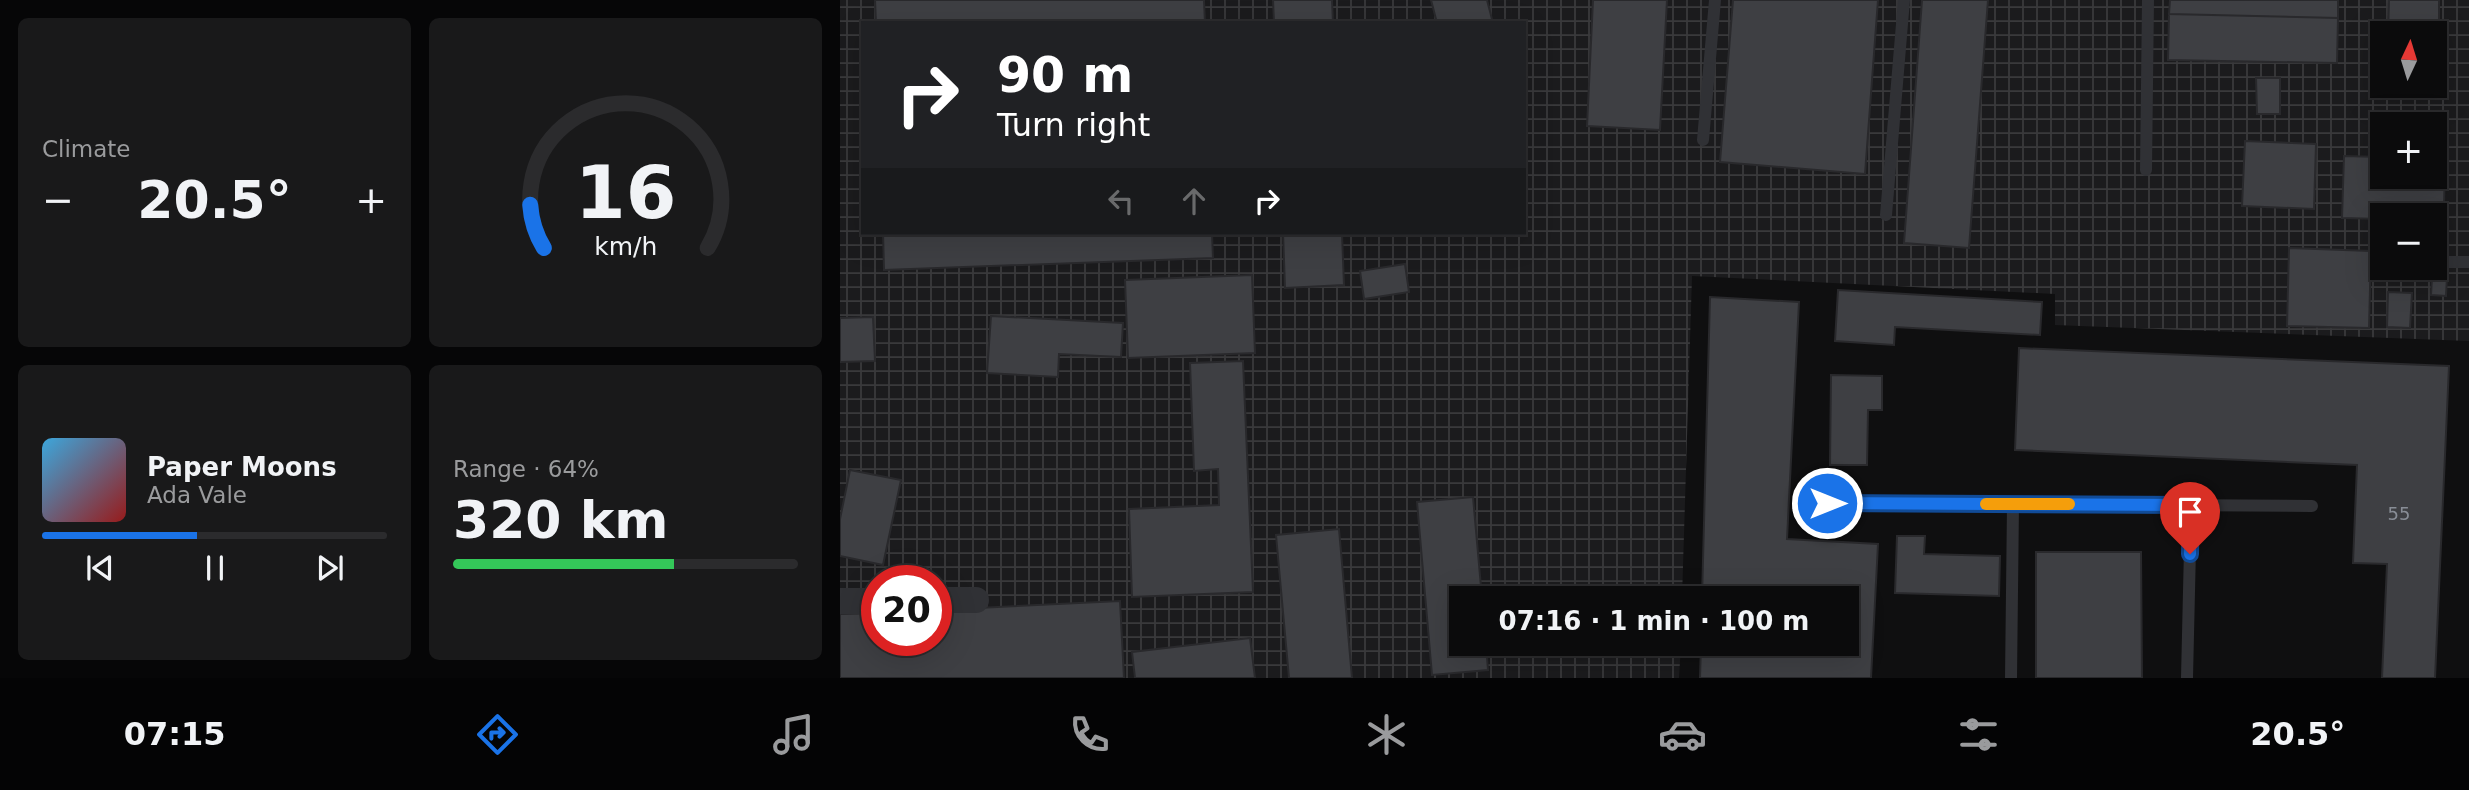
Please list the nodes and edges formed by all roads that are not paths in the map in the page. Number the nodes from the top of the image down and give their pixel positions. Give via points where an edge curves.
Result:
1 (1715, 0) edge
2 (1904, 0) edge
3 (2148, 0) edge
4 (1703, 140) dead end
5 (2146, 170) dead end
6 (1886, 215) dead end
7 (2447, 262) dead end
8 (2469, 262) edge
9 (1827, 503) dead end
10 (2013, 504) junction
11 (2191, 505) junction
12 (2312, 506) dead end
13 (952, 600) edge
14 (976, 600) dead end
15 (840, 601) edge
16 (861, 601) edge
17 (2011, 678) edge
18 (2187, 678) edge

1 - 4 lane
2 - 6 lane
3 - 5 lane
7 - 8 lane
9 - 10 lane
10 - 11 lane
10 - 17 lane
11 - 12 lane
11 - 18 lane
13 - 14 street
15 - 16 street

